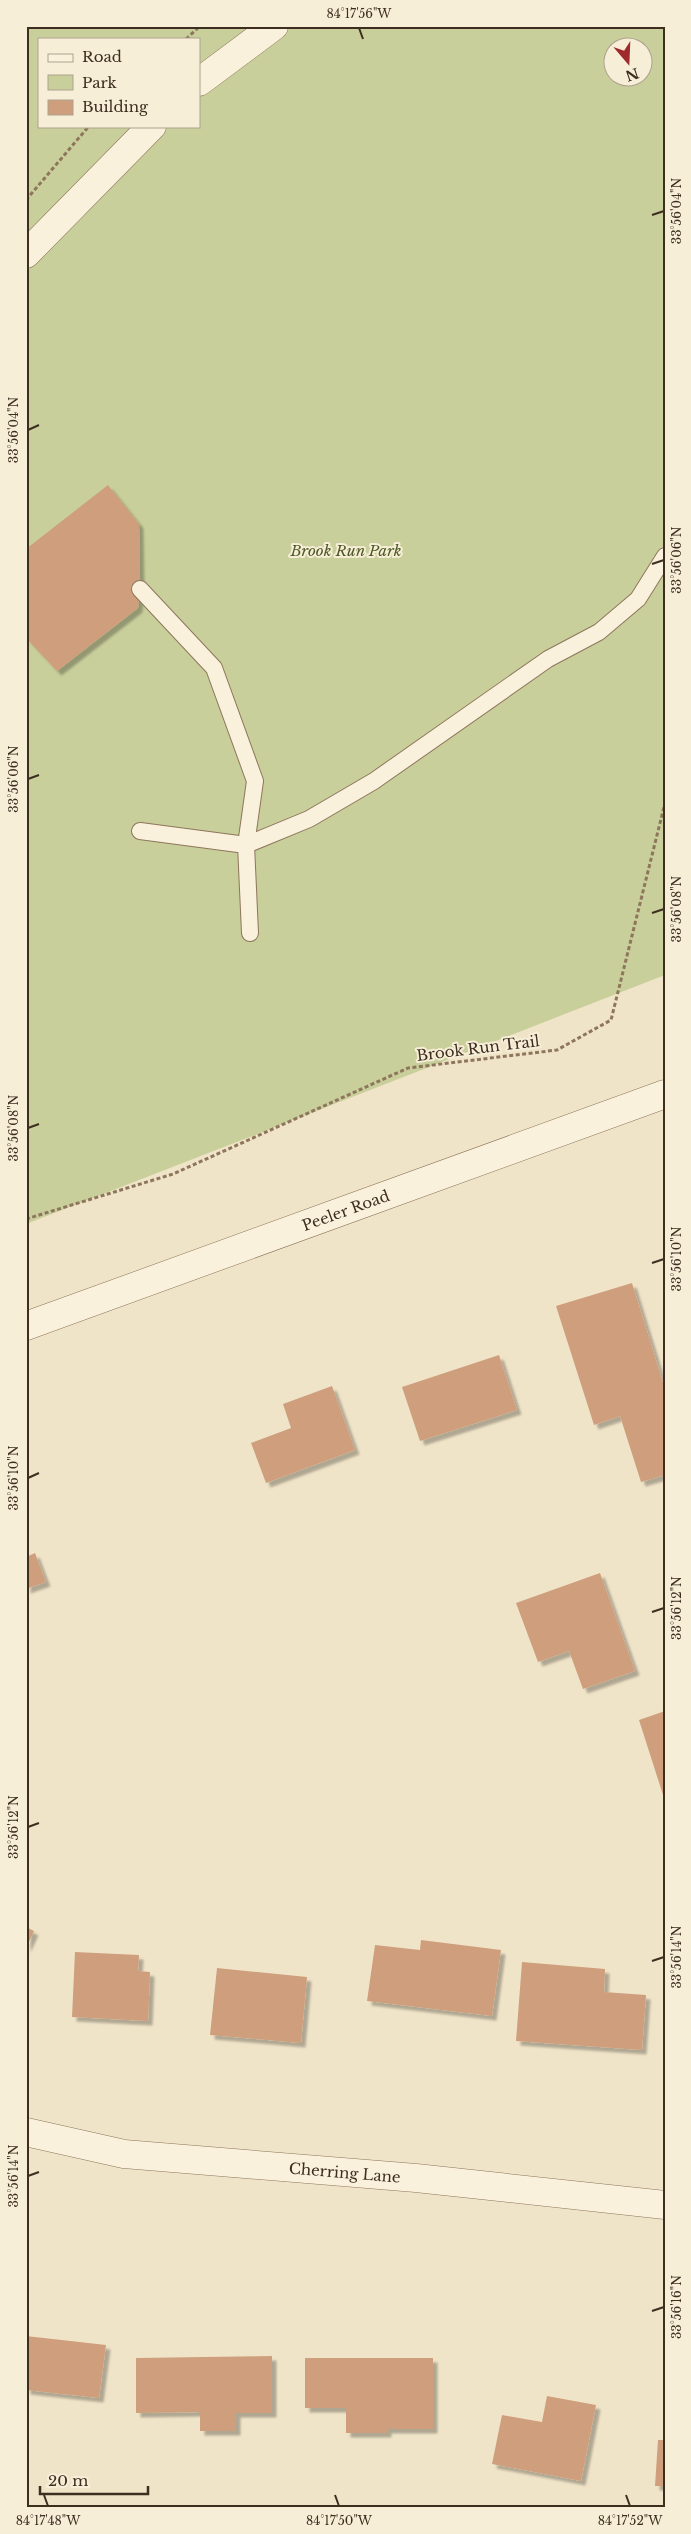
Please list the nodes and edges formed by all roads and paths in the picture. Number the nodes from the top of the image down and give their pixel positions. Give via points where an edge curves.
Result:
1 (200, 26) edge
2 (274, 26) edge
3 (187, 38) edge
4 (200, 81) edge
5 (87, 128) edge
6 (150, 128) edge
7 (26, 200) edge
8 (26, 254) edge
9 (665, 556) edge
10 (140, 589) dead end
11 (665, 803) edge
12 (140, 831) dead end
13 (246, 845) junction
14 (250, 932) dead end
15 (664, 1095) edge
16 (26, 1219) edge
17 (26, 1326) edge
18 (26, 2132) edge
19 (665, 2205) edge

1 - 3 path
2 - 4 street
5 - 7 path
6 - 8 street
9 - 13 lane via 638,599 599,632 548,659 374,781 309,819
10 - 13 lane via 214,668 255,781
11 - 16 path, Brook Run Trail via 611,1020 557,1050 408,1068 173,1174
12 - 13 lane
13 - 14 lane
15 - 17 street, Peeler Road
18 - 19 street, Cherring Lane via 124,2154 416,2178

